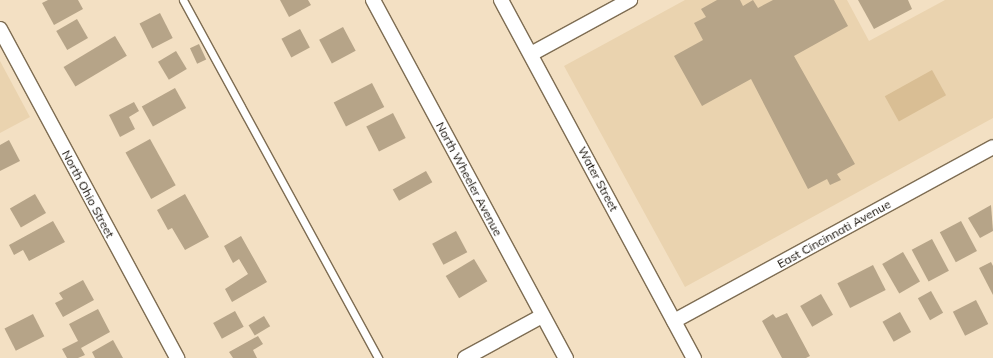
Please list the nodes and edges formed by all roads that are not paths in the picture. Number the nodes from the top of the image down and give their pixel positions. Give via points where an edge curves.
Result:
1 (183, 0) edge
2 (373, 0) edge
3 (501, 0) edge
4 (630, 0) edge
5 (0, 29) edge
6 (531, 54) junction
7 (993, 147) edge
8 (542, 316) junction
9 (674, 321) junction
10 (177, 358) edge
11 (378, 358) edge
12 (465, 358) edge
13 (566, 358) edge
14 (694, 358) edge

1 - 11 lane
2 - 8 street, North Wheeler Avenue
3 - 6 street, Water Street
4 - 6 street
5 - 10 street, North Ohio Street
6 - 9 street, Water Street
7 - 9 street, East Cincinnati Avenue
8 - 12 street
8 - 13 street, North Wheeler Avenue
9 - 14 street, Water Street

